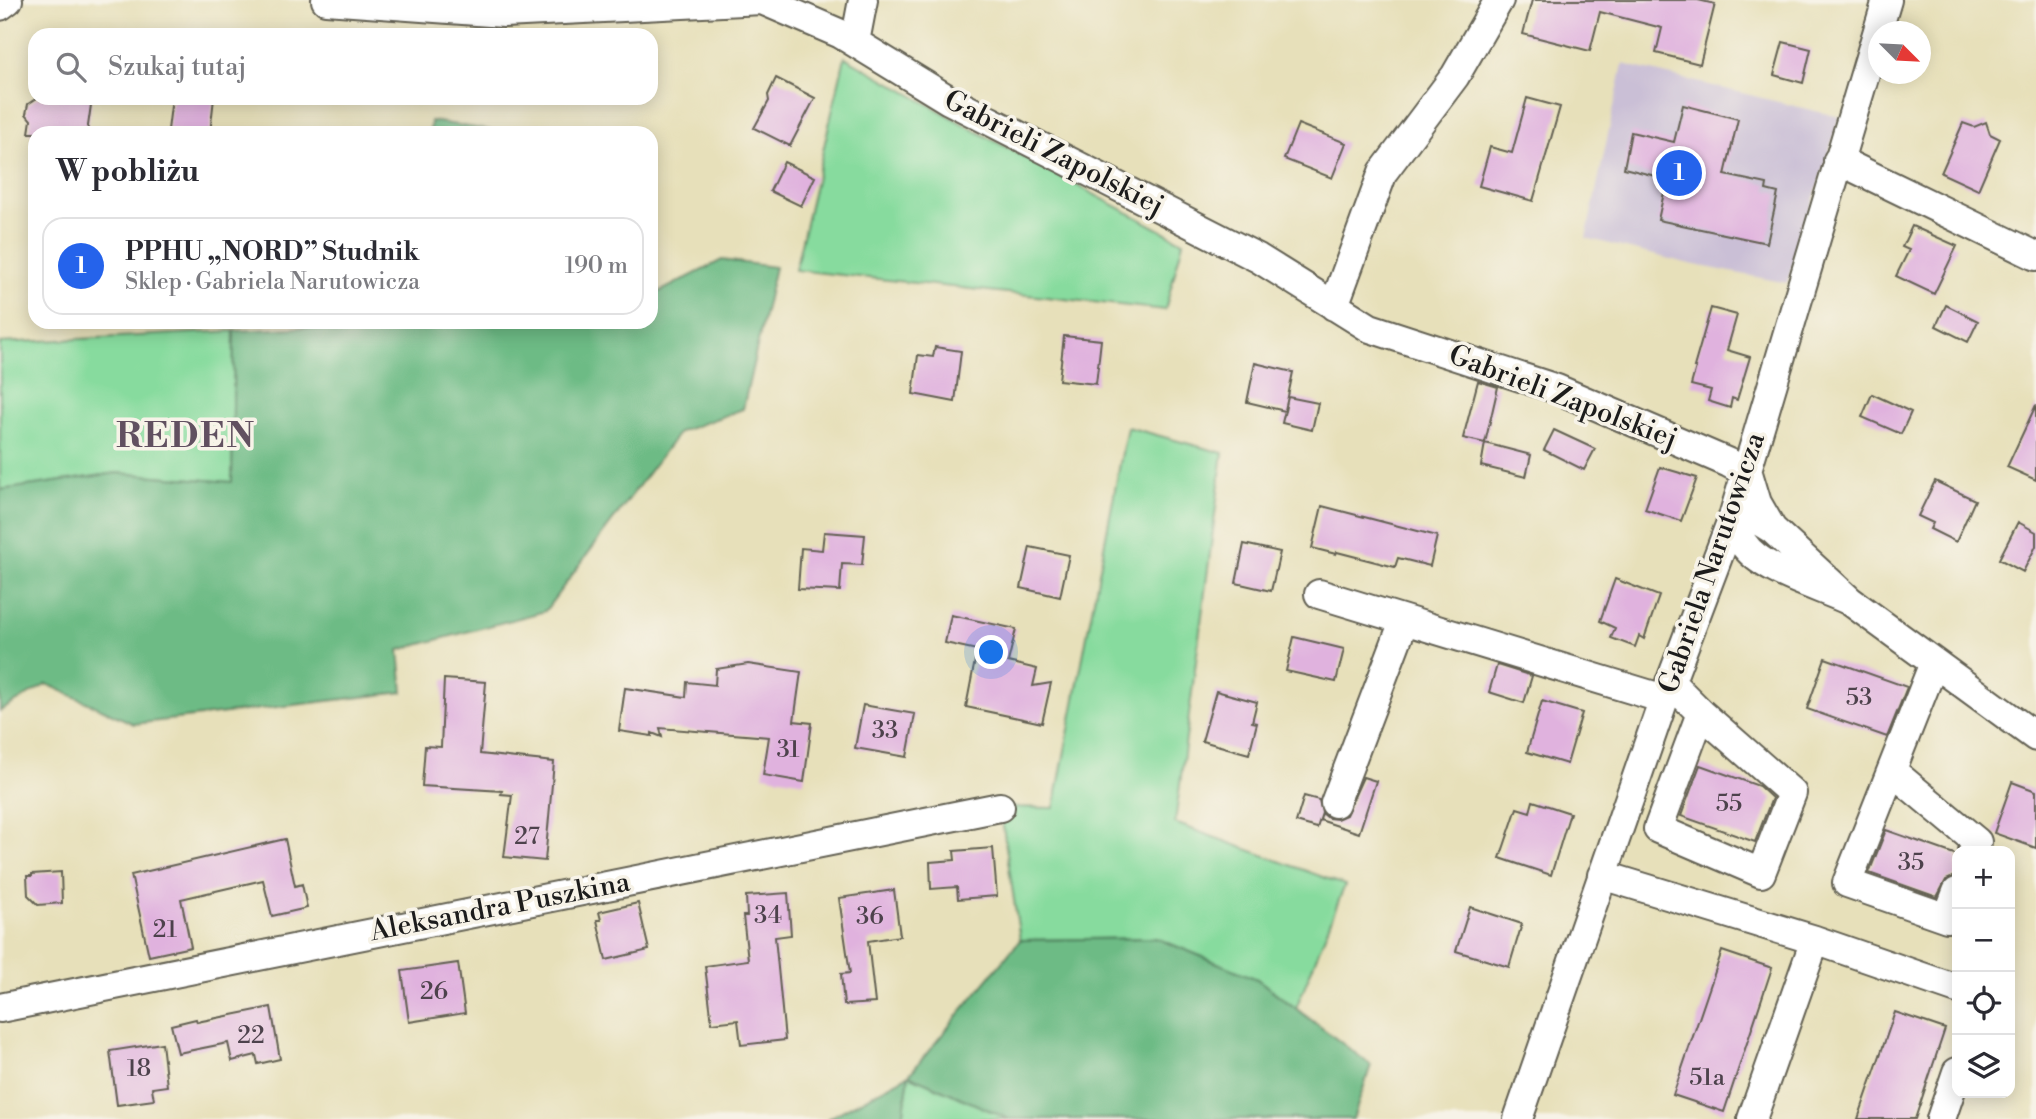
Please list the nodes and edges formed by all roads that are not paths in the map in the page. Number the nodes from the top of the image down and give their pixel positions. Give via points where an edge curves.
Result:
1 (8, 0) edge
2 (326, 0) edge
3 (863, 0) edge
4 (1499, 0) edge
5 (1887, 0) edge
6 (0, 6) edge
7 (855, 43) junction
8 (1838, 160) junction
9 (2036, 256) edge
10 (1334, 306) junction
11 (1748, 473) junction
12 (1733, 517) junction
13 (1772, 529) junction
14 (1769, 566) junction
15 (1710, 578) junction
16 (1319, 594) dead end
17 (1850, 601) junction
18 (1404, 621) junction
19 (1934, 663) junction
20 (1667, 691) junction
21 (1701, 713) junction
22 (2036, 737) edge
23 (1892, 771) junction
24 (1335, 803) dead end
25 (1000, 807) dead end
26 (1975, 846) edge
27 (1602, 874) junction
28 (1952, 905) edge
29 (1815, 940) junction
30 (1952, 987) edge
31 (0, 1008) edge
32 (1952, 1087) edge
33 (1518, 1119) edge
34 (1752, 1119) edge
35 (1941, 1119) edge

1 - 6 street
2 - 7 street, Gabrieli Zapolskiej via 504,13 762,0
3 - 7 street
4 - 10 street via 1455,76 1383,172
5 - 8 street, Gabriela Narutowicza
7 - 10 street, Gabrieli Zapolskiej via 948,100 1258,258
8 - 9 street
8 - 11 street, Gabriela Narutowicza
10 - 11 street, Gabrieli Zapolskiej via 1370,328 1557,389
11 - 12 street, Gabriela Narutowicza
11 - 13 street via 1757,503
12 - 13 street via 1759,521
12 - 14 street via 1743,543
12 - 15 street, Gabriela Narutowicza
13 - 17 street
14 - 15 street via 1734,567
14 - 17 street
15 - 20 street, Gabriela Narutowicza
16 - 18 street
17 - 19 street
18 - 20 street
18 - 24 street
19 - 22 street
19 - 23 street
20 - 21 street
20 - 27 street, Gabriela Narutowicza
21 - 21 street via 1792,793 1761,873 1658,829
23 - 26 street via 1977,842
23 - 28 street via 1847,883 1947,918
25 - 31 street, Aleksandra Puszkina
27 - 29 street
27 - 33 street, Gabriela Narutowicza
29 - 30 street
29 - 34 street
32 - 35 street

